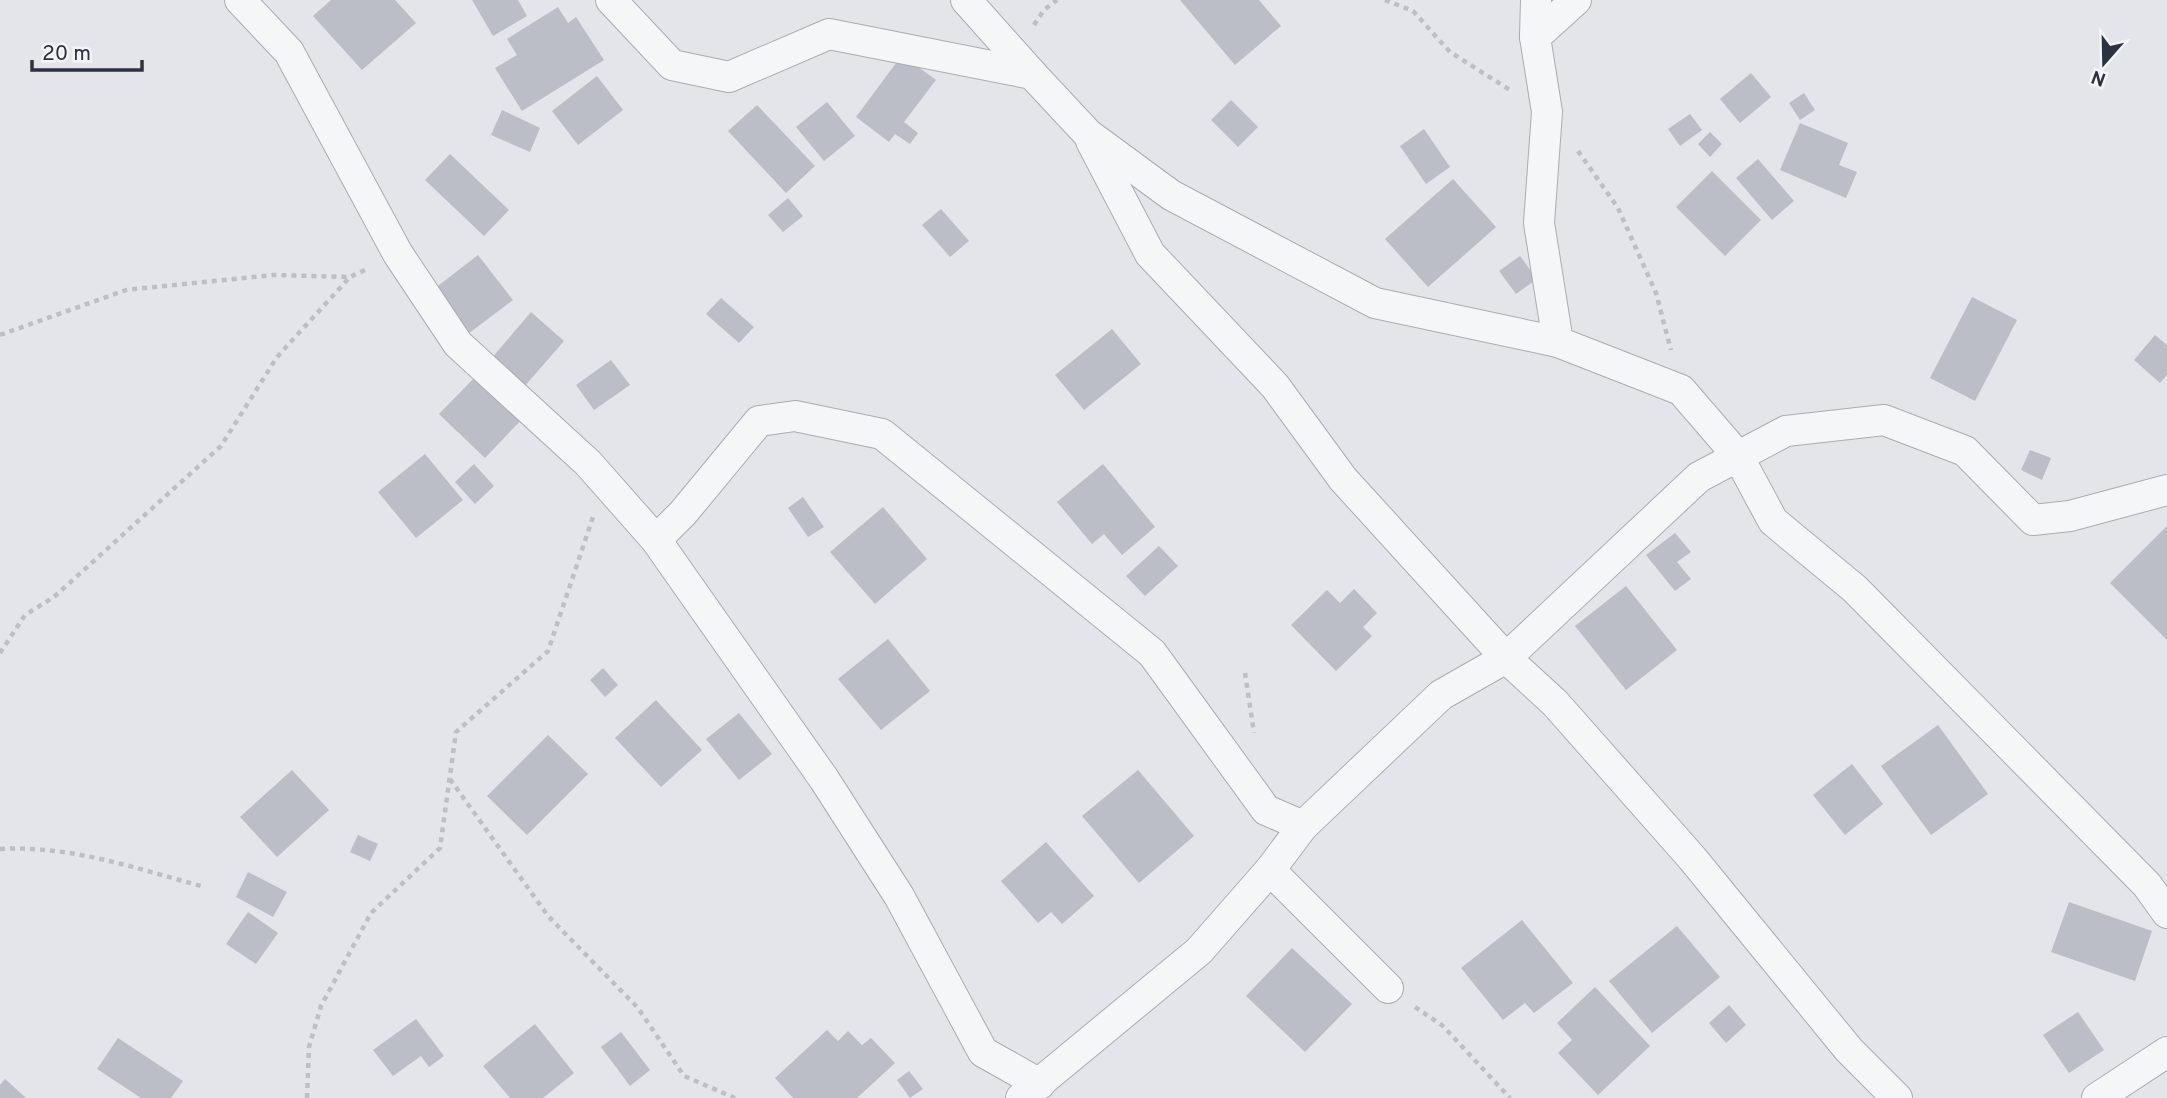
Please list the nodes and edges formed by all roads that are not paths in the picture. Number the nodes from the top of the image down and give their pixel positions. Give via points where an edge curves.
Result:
1 (240, 0) edge
2 (611, 0) edge
3 (966, 0) edge
4 (1536, 0) edge
5 (1576, 0) edge
6 (1535, 37) junction
7 (1032, 74) junction
8 (1088, 134) junction
9 (1558, 342) junction
10 (1738, 456) junction
11 (2167, 489) edge
12 (656, 540) junction
13 (1506, 658) junction
14 (1303, 826) junction
15 (1270, 870) junction
16 (2167, 913) edge
17 (1388, 988) road end
18 (2167, 1052) edge
19 (1031, 1091) edge
20 (1897, 1098) edge
21 (2097, 1098) edge

1 - 12 street via 289,52 398,254 458,344 605,481
2 - 7 street via 672,65 729,77 829,34
3 - 7 street
4 - 6 street
5 - 6 street
6 - 9 street via 1547,112 1539,223
7 - 8 street
8 - 9 street via 1171,195 1375,303
8 - 13 street via 1150,254 1275,386 1343,479
9 - 10 street via 1681,390
10 - 11 street via 1786,431 1884,420 1965,451 2033,520 2070,516
10 - 13 street via 1699,477
10 - 16 street via 1773,521 1855,589 2147,885
12 - 14 street via 760,421 794,416 882,433 1152,653 1266,810
12 - 19 street via 832,790 899,896 983,1052
13 - 14 street via 1441,695
13 - 20 street via 1574,723 1849,1050
14 - 15 street
15 - 17 street
15 - 19 street via 1199,951
18 - 21 street

